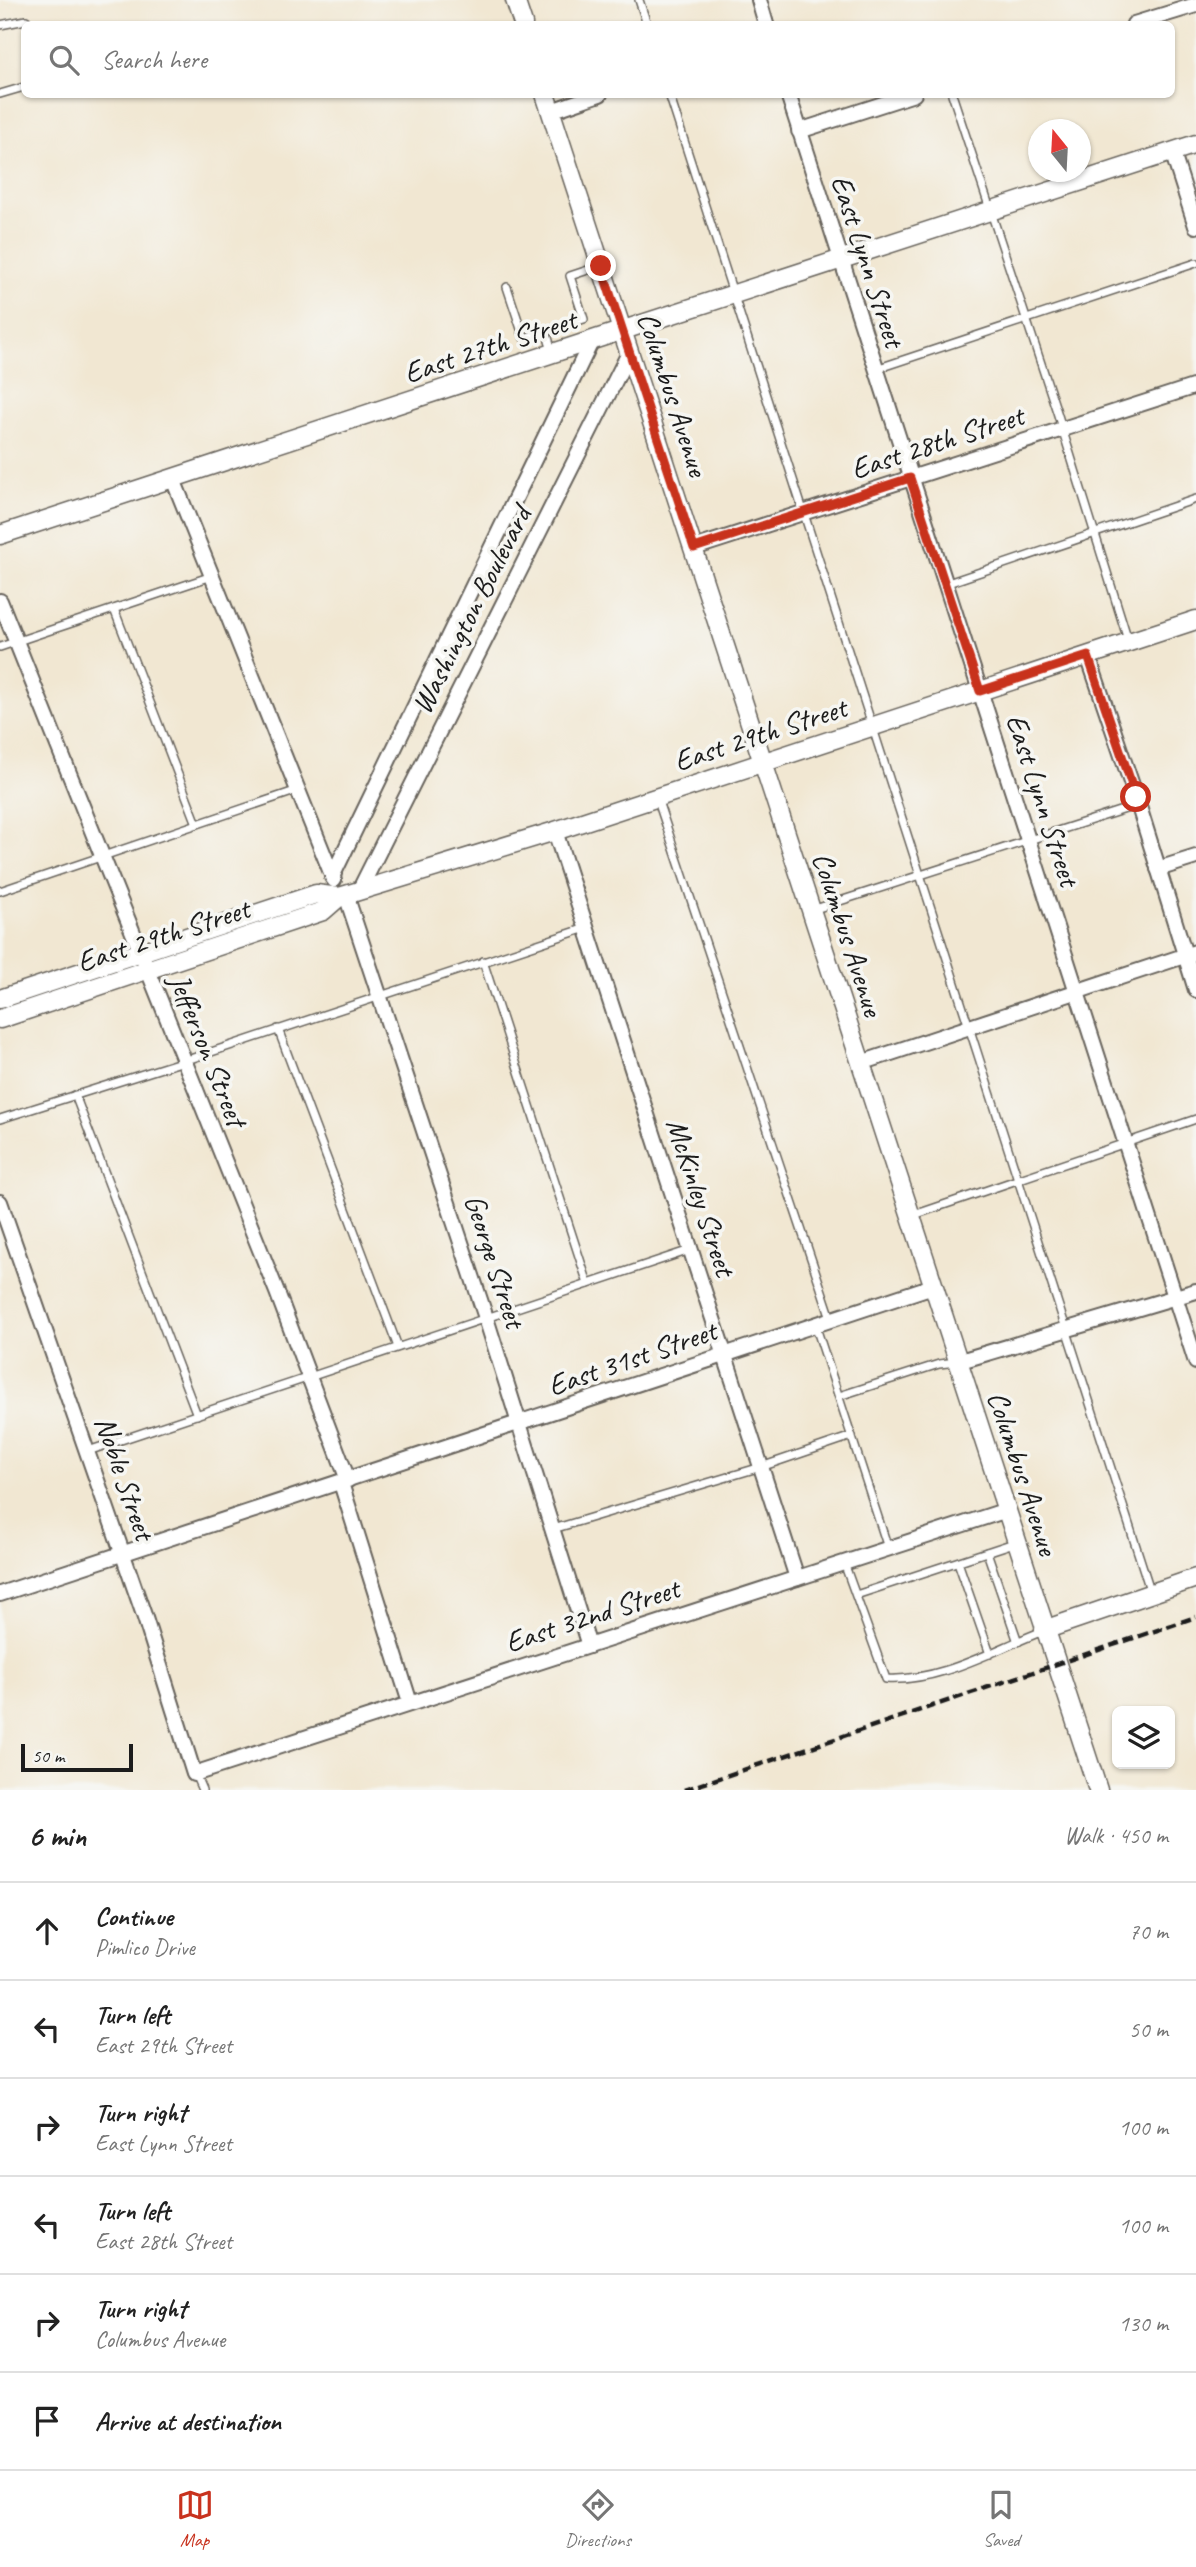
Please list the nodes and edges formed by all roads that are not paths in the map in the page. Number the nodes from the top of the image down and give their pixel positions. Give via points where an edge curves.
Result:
1 (515, 0) edge
2 (639, 0) edge
3 (758, 0) edge
4 (1196, 5) edge
5 (27, 21) edge
6 (522, 21) edge
7 (646, 21) edge
8 (765, 21) edge
9 (1144, 21) edge
10 (0, 25) edge
11 (21, 88) edge
12 (0, 94) edge
13 (577, 98) edge
14 (671, 98) edge
15 (789, 98) edge
16 (902, 98) edge
17 (953, 98) edge
18 (548, 103) edge
19 (799, 131) junction
20 (1196, 144) edge
21 (1172, 151) junction
22 (991, 209) junction
23 (1196, 226) edge
24 (840, 260) junction
25 (1196, 263) edge
26 (601, 266) junction
27 (508, 287) dead end
28 (734, 295) junction
29 (584, 319) junction
30 (1027, 319) junction
31 (546, 331) junction
32 (622, 332) junction
33 (591, 342) junction
34 (629, 353) junction
35 (554, 355) junction
36 (876, 370) junction
37 (1196, 386) edge
38 (1061, 430) junction
39 (910, 478) junction
40 (173, 479) junction
41 (1196, 499) edge
42 (803, 513) junction
43 (1094, 534) junction
44 (0, 535) edge
45 (694, 548) junction
46 (212, 576) junction
47 (945, 585) junction
48 (0, 601) edge
49 (114, 608) junction
50 (1196, 620) edge
51 (15, 642) junction
52 (1129, 642) junction
53 (0, 647) edge
54 (1088, 656) junction
55 (980, 691) junction
56 (874, 726) junction
57 (764, 762) junction
58 (298, 790) junction
59 (656, 797) junction
60 (1138, 805) junction
61 (197, 824) junction
62 (555, 831) junction
63 (1029, 840) junction
64 (103, 856) junction
65 (1196, 857) edge
66 (1158, 869) junction
67 (921, 875) junction
68 (332, 877) junction
69 (0, 891) edge
70 (348, 894) junction
71 (812, 911) junction
72 (586, 928) junction
73 (1191, 954) edge
74 (144, 961) junction
75 (483, 961) junction
76 (1196, 990) edge
77 (1077, 991) junction
78 (379, 995) junction
79 (0, 999) edge
80 (0, 1019) edge
81 (968, 1027) junction
82 (278, 1029) junction
83 (184, 1061) junction
84 (861, 1063) junction
85 (75, 1095) junction
86 (0, 1119) edge
87 (1196, 1119) edge
88 (1125, 1143) junction
89 (1018, 1178) junction
90 (0, 1202) edge
91 (910, 1216) junction
92 (690, 1250) junction
93 (587, 1284) junction
94 (933, 1286) junction
95 (1196, 1291) edge
96 (1175, 1298) junction
97 (486, 1318) junction
98 (831, 1318) junction
99 (815, 1324) junction
100 (1067, 1330) junction
101 (398, 1347) junction
102 (724, 1355) junction
103 (957, 1362) junction
104 (1196, 1362) edge
105 (308, 1377) junction
106 (839, 1396) junction
107 (197, 1415) junction
108 (520, 1424) junction
109 (852, 1436) junction
110 (88, 1451) junction
111 (761, 1467) junction
112 (344, 1482) junction
113 (1007, 1510) junction
114 (553, 1529) junction
115 (1017, 1542) junction
116 (888, 1548) junction
117 (987, 1552) junction
118 (123, 1554) junction
119 (958, 1562) junction
120 (844, 1563) junction
121 (797, 1578) junction
122 (1196, 1578) edge
123 (976, 1583) dead end
124 (966, 1586) junction
125 (1, 1591) edge
126 (1152, 1594) junction
127 (856, 1595) junction
128 (1008, 1614) junction
129 (999, 1616) dead end
130 (988, 1620) dead end
131 (979, 1623) junction
132 (1044, 1630) junction
133 (1017, 1642) junction
134 (589, 1646) junction
135 (990, 1654) junction
136 (410, 1703) junction
137 (194, 1773) junction
138 (202, 1790) edge
139 (1098, 1790) edge

1 - 6 street
2 - 7 lane
3 - 8 street
4 - 9 street
5 - 10 lane
11 - 12 lane
13 - 18 street
14 - 28 lane
15 - 19 street, East Lynn Street
16 - 19 street
17 - 22 lane
18 - 26 street, Columbus Avenue
19 - 24 street, East Lynn Street
20 - 21 street, East 27th Street
21 - 22 street, East 27th Street
21 - 23 street
22 - 24 street, East 27th Street
22 - 30 lane
24 - 28 street, East 27th Street
24 - 36 street, East Lynn Street
25 - 30 lane
26 - 29 lane via 570,276
26 - 32 street, Columbus Avenue
27 - 31 lane via 524,338
28 - 32 street, East 27th Street
28 - 42 lane
29 - 31 lane
29 - 33 lane
30 - 36 lane
30 - 38 lane
31 - 35 lane
32 - 33 street, East 27th Street
32 - 34 street, Columbus Avenue
33 - 35 street, East 27th Street
33 - 68 street, Washington Boulevard
34 - 45 street, Columbus Avenue
34 - 70 street, Washington Boulevard
35 - 40 street, East 27th Street
36 - 39 street, East Lynn Street
37 - 38 street, East 28th Street
38 - 39 street, East 28th Street
38 - 43 lane
39 - 42 street, East 28th Street
39 - 47 street, East Lynn Street
40 - 44 street, East 27th Street
40 - 46 street, George Street
41 - 43 lane
42 - 45 street, East 28th Street
42 - 56 lane
43 - 47 lane
43 - 52 lane
45 - 57 street, Columbus Avenue
46 - 49 lane
46 - 58 street, George Street
47 - 55 street, East Lynn Street
48 - 51 street, Jefferson Street
49 - 51 lane
49 - 61 lane
50 - 52 street, East 29th Street
51 - 53 lane
51 - 64 street, Jefferson Street
52 - 54 street, East 29th Street
54 - 55 street, East 29th Street
54 - 60 street
55 - 56 street, East 29th Street
55 - 63 street, East Lynn Street
56 - 57 street, East 29th Street
56 - 67 lane
57 - 59 street, East 29th Street
57 - 71 street, Columbus Avenue
58 - 61 lane
58 - 68 street, George Street
59 - 62 street, East 29th Street
59 - 98 lane
60 - 63 lane
60 - 66 street
61 - 64 lane
62 - 70 street, East 29th Street
62 - 72 street, McKinley Street
63 - 67 lane
63 - 77 street, East Lynn Street
64 - 69 lane
64 - 74 street, Jefferson Street
65 - 66 street
66 - 73 street
67 - 71 lane
67 - 81 lane
68 - 70 street, George Street
70 - 74 street, East 29th Street via 323,911
70 - 78 street, George Street
71 - 84 street, Columbus Avenue
72 - 75 lane
72 - 92 street, McKinley Street
73 - 76 street
73 - 77 street
74 - 79 street, East 29th Street
74 - 80 street, East 29th Street
74 - 83 street, Jefferson Street
75 - 78 lane
75 - 93 lane
77 - 81 street
77 - 88 street, East Lynn Street
78 - 82 lane
78 - 97 street, George Street
81 - 84 street
81 - 89 lane
82 - 83 lane
82 - 101 lane
83 - 85 lane
83 - 105 street, Jefferson Street
84 - 91 street, Columbus Avenue
85 - 86 lane
85 - 107 lane
87 - 88 lane
88 - 89 lane
88 - 96 street, East Lynn Street
89 - 91 lane
89 - 100 lane
90 - 110 street, Noble Street
91 - 94 street, Columbus Avenue
92 - 93 lane
92 - 102 street, McKinley Street
93 - 97 lane
94 - 98 street, East 31st Street
94 - 103 street, Columbus Avenue
95 - 96 street
96 - 100 street
96 - 104 street, East Lynn Street
97 - 101 lane
97 - 108 street, George Street
98 - 99 street, East 31st Street
99 - 102 street, East 31st Street
99 - 106 lane
100 - 103 street
100 - 126 lane
101 - 105 lane
102 - 108 street, East 31st Street
102 - 111 street, McKinley Street
103 - 106 lane
103 - 113 street, Columbus Avenue
105 - 107 lane
105 - 112 street, Jefferson Street
106 - 109 lane
107 - 110 lane
108 - 112 street, East 31st Street
108 - 114 street, George Street
109 - 111 lane
109 - 116 lane
110 - 118 street, Noble Street
111 - 114 lane
111 - 121 street, McKinley Street
112 - 118 street, East 31st Street
112 - 136 street, Jefferson Street
113 - 115 street, Columbus Avenue
113 - 116 street, East 32nd Street
114 - 134 street, George Street
115 - 117 lane
115 - 132 street, Columbus Avenue
116 - 120 street, East 32nd Street
117 - 119 lane
117 - 128 lane via 991,1578
118 - 125 street, East 31st Street
118 - 137 street, Noble Street
119 - 124 lane
119 - 127 lane
120 - 121 street, East 32nd Street
120 - 127 lane
121 - 134 street, East 32nd Street
122 - 126 street
123 - 124 lane
124 - 131 lane via 977,1604
126 - 132 street
127 - 135 lane via 886,1679 910,1680
128 - 129 lane
128 - 133 lane
130 - 131 lane
131 - 135 lane
132 - 133 lane
132 - 139 street, Columbus Avenue
133 - 135 lane
134 - 136 street, East 32nd Street
136 - 137 street, East 32nd Street
137 - 138 lane

